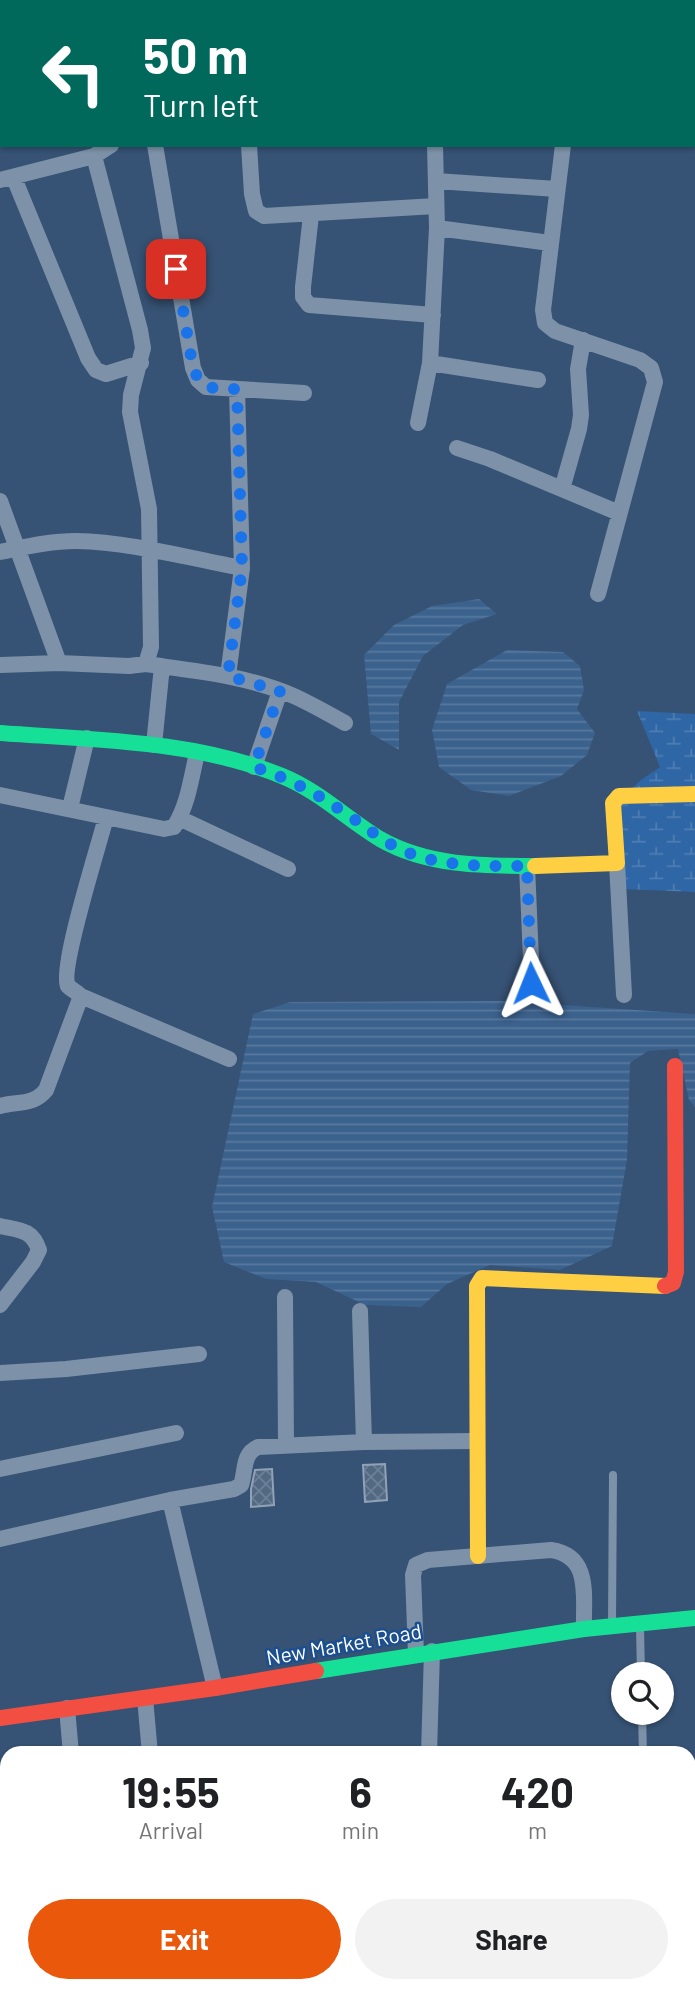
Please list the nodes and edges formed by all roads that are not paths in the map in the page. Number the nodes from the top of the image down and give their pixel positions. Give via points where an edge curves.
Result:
1 (108, 147) edge
2 (155, 147) edge
3 (249, 147) edge
4 (435, 147) edge
5 (563, 147) edge
6 (94, 156) junction
7 (7, 179) edge
8 (436, 181) junction
9 (558, 189) junction
10 (436, 206) junction
11 (311, 215) junction
12 (437, 228) junction
13 (550, 243) junction
14 (433, 315) junction
15 (583, 340) junction
16 (141, 363) junction
17 (430, 363) junction
18 (538, 380) dead end
19 (237, 389) junction
20 (304, 393) dead end
21 (418, 423) dead end
22 (457, 448) dead end
23 (562, 489) junction
24 (0, 501) edge
25 (620, 513) junction
26 (18, 549) junction
27 (150, 551) junction
28 (0, 552) edge
29 (242, 568) junction
30 (598, 594) dead end
31 (59, 663) junction
32 (0, 665) edge
33 (154, 665) junction
34 (228, 676) junction
35 (280, 691) junction
36 (345, 723) dead end
37 (0, 733) edge
38 (87, 738) junction
39 (154, 745) junction
40 (197, 753) junction
41 (254, 767) junction
42 (695, 794) edge
43 (0, 795) edge
44 (70, 808) junction
45 (106, 817) junction
46 (179, 818) junction
47 (618, 863) junction
48 (527, 866) junction
49 (288, 869) dead end
50 (531, 983) dead end
51 (624, 995) dead end
52 (81, 996) junction
53 (229, 1059) dead end
54 (676, 1066) dead end
55 (0, 1106) edge
56 (0, 1226) edge
57 (285, 1297) dead end
58 (0, 1305) edge
59 (360, 1311) dead end
60 (199, 1354) dead end
61 (0, 1373) edge
62 (176, 1433) dead end
63 (476, 1441) junction
64 (363, 1442) junction
65 (286, 1446) junction
66 (0, 1469) edge
67 (613, 1475) dead end
68 (170, 1500) junction
69 (0, 1539) edge
70 (478, 1556) junction
71 (695, 1618) edge
72 (639, 1624) junction
73 (612, 1627) junction
74 (584, 1629) junction
75 (424, 1653) junction
76 (640, 1662) edge
77 (215, 1688) junction
78 (145, 1698) junction
79 (67, 1708) junction
80 (0, 1718) edge
81 (642, 1725) edge
82 (70, 1746) edge
83 (149, 1746) edge
84 (429, 1746) edge
85 (643, 1746) edge

1 - 6 street
2 - 19 street via 193,368 206,387
3 - 11 street via 256,211 264,216
4 - 8 street
5 - 9 street
6 - 7 street
6 - 16 street via 141,330
7 - 16 street via 96,370 106,374
8 - 9 street
8 - 10 street
9 - 13 street
10 - 11 street
10 - 12 street
11 - 14 street via 303,288 309,305
12 - 13 street
12 - 14 street
13 - 15 street via 545,323
14 - 17 street
15 - 23 street via 578,369 579,429
15 - 25 street via 640,360 651,368 655,382
16 - 27 street via 130,412 149,509
17 - 18 street
17 - 21 street
19 - 20 street
19 - 29 street
22 - 23 street
23 - 25 street
24 - 26 street
25 - 30 street
26 - 27 street via 78,541
26 - 28 street
26 - 31 street
27 - 29 street
27 - 33 street
29 - 34 street
31 - 32 street
31 - 33 street
33 - 34 street
33 - 39 street
34 - 35 street
35 - 36 street
35 - 41 street
37 - 38 street
38 - 39 street
38 - 44 street
39 - 40 street
40 - 41 street
40 - 46 street
41 - 48 street via 310,790 406,852 467,865
42 - 47 street via 618,796 613,803
43 - 44 street
44 - 45 street
45 - 46 street via 164,829 173,827
45 - 52 street via 66,975 68,986
46 - 49 street
47 - 48 street
47 - 51 street
48 - 50 street
52 - 53 street
52 - 55 street via 46,1090 32,1102
54 - 63 street via 673,1283 651,1287 482,1278 476,1300
56 - 58 street via 24,1231 35,1239 39,1250
57 - 65 street
59 - 64 street
60 - 61 street
62 - 66 street
63 - 64 street
63 - 70 street
64 - 65 street
65 - 68 street via 251,1450 241,1485 234,1489
67 - 73 lane
68 - 69 street
68 - 77 street
70 - 74 street via 565,1552 576,1560 583,1578
70 - 75 street via 416,1565 413,1594
71 - 72 street, New Market Road
72 - 73 street, New Market Road
72 - 76 lane
73 - 74 street, New Market Road
74 - 75 street, New Market Road
75 - 77 street, New Market Road
75 - 84 street
77 - 78 street, New Market Road
78 - 79 street, New Market Road
78 - 83 street
79 - 80 street, New Market Road
79 - 82 street
81 - 85 lane

